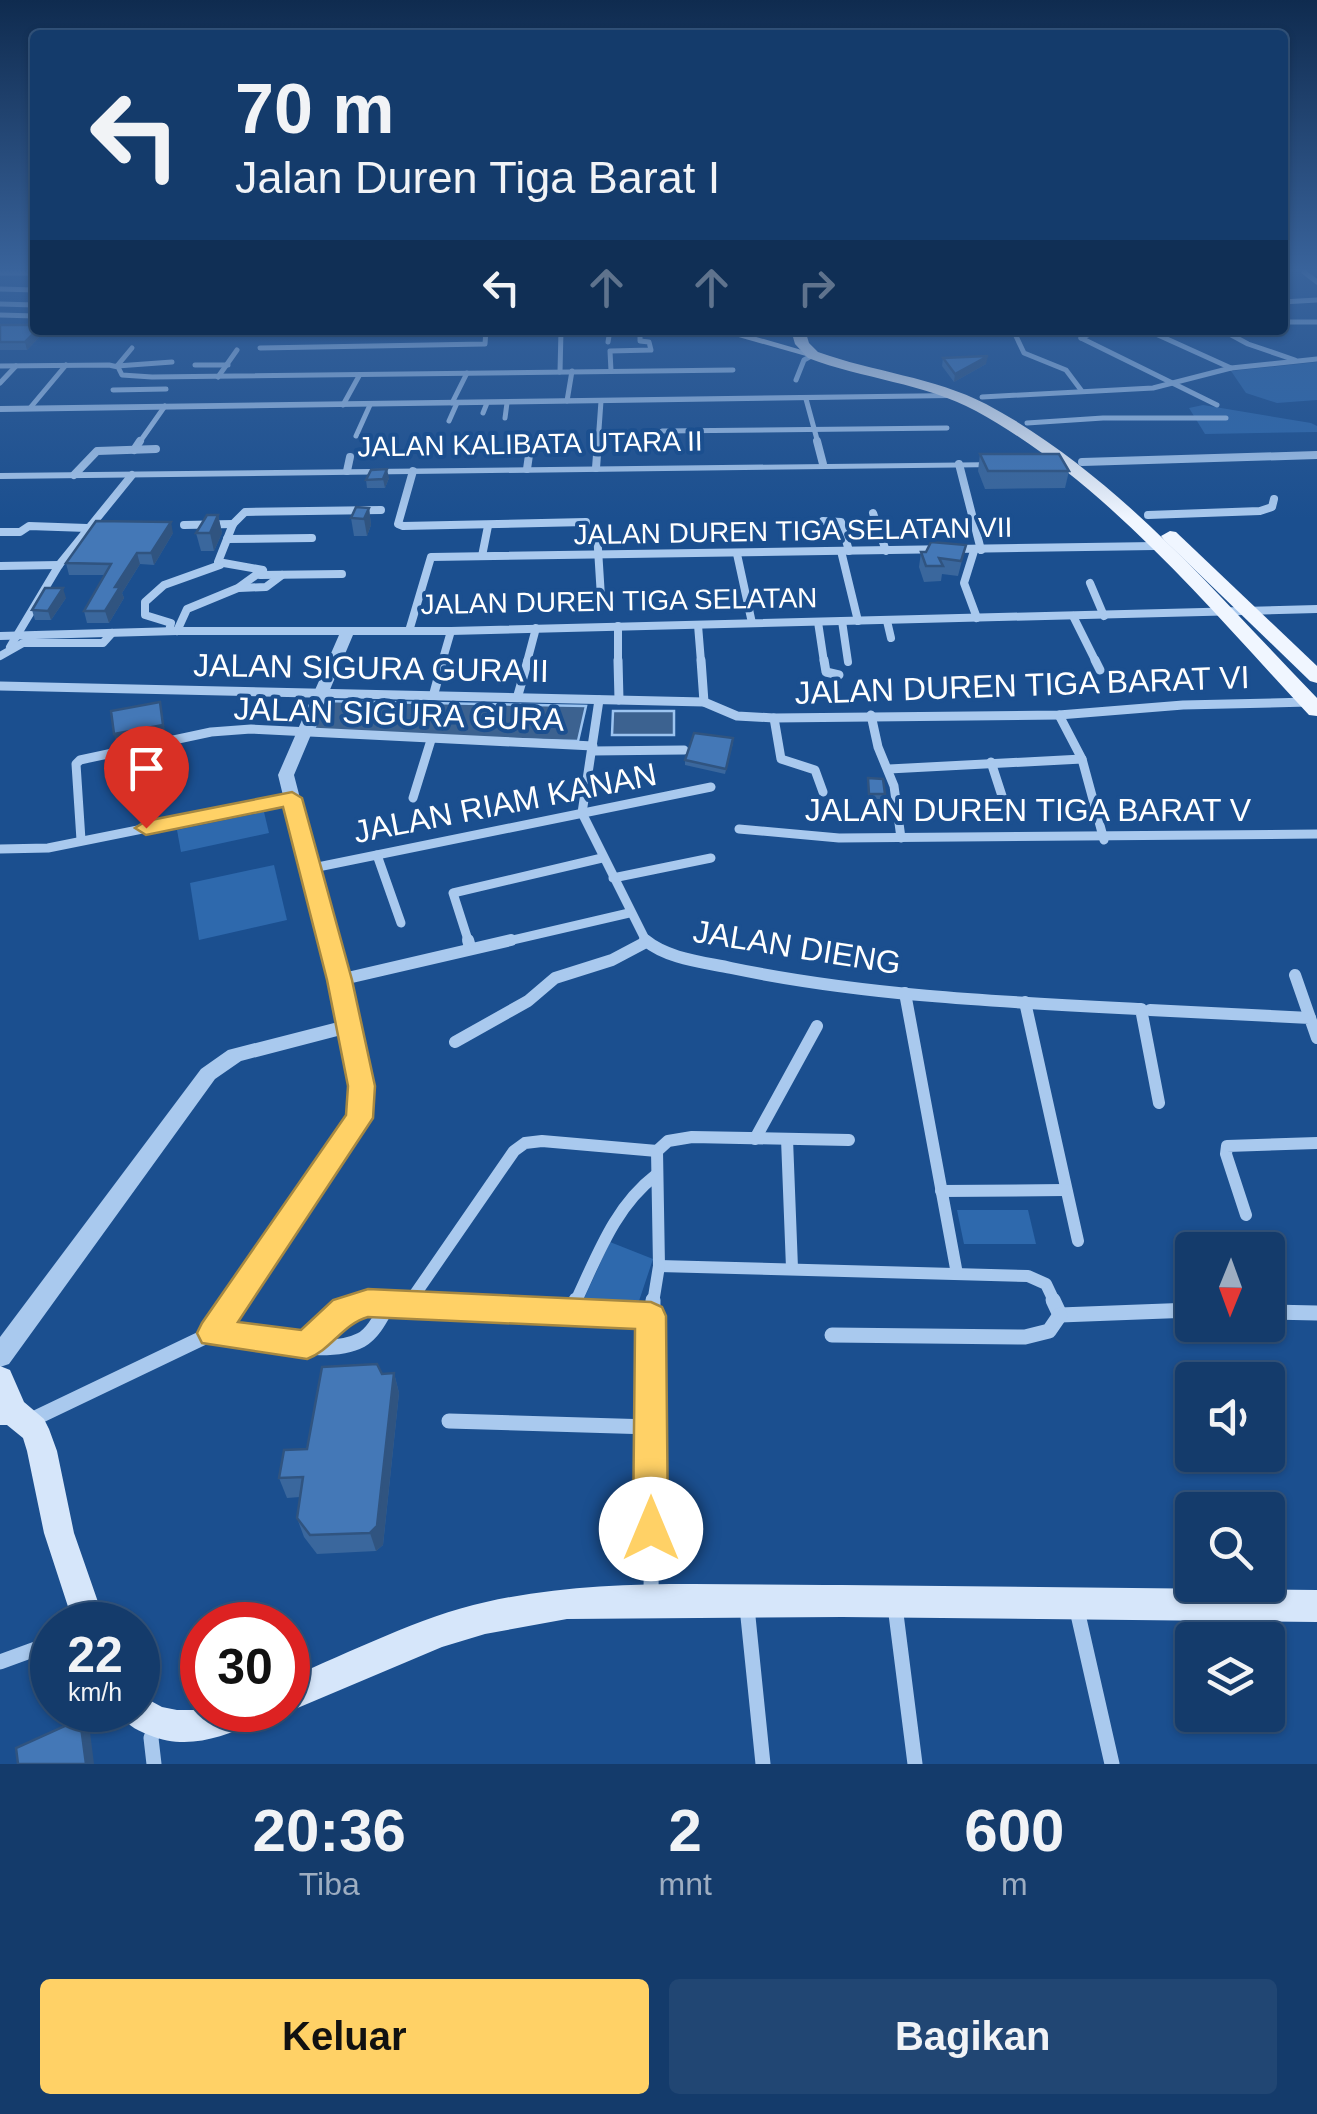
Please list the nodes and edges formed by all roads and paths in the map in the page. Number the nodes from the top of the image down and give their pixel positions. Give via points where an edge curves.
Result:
1 (127, 354) edge
2 (235, 354) edge
3 (560, 354) edge
4 (610, 354) edge
5 (810, 354) edge
6 (829, 354) edge
7 (839, 354) edge
8 (1027, 354) edge
9 (1117, 354) edge
10 (1201, 354) edge
11 (1279, 354) edge
12 (1317, 359) edge
13 (1299, 361) junction
14 (172, 362) dead end
15 (511, 362) dead end
16 (195, 364) dead end
17 (228, 364) junction
18 (66, 365) junction
19 (0, 366) edge
20 (16, 366) junction
21 (117, 366) junction
22 (1231, 368) junction
23 (733, 370) dead end
24 (572, 371) junction
25 (610, 371) junction
26 (518, 372) junction
27 (560, 372) junction
28 (467, 373) junction
29 (358, 376) junction
30 (218, 377) junction
31 (796, 380) dead end
32 (1175, 381) junction
33 (0, 384) edge
34 (898, 388) junction
35 (166, 389) dead end
36 (113, 390) dead end
37 (131, 390) junction
38 (1081, 390) junction
39 (982, 397) junction
40 (806, 399) junction
41 (567, 401) junction
42 (602, 401) junction
43 (507, 402) junction
44 (455, 403) junction
45 (370, 404) junction
46 (344, 405) junction
47 (1217, 405) dead end
48 (165, 406) junction
49 (120, 407) junction
50 (30, 408) junction
51 (0, 409) edge
52 (505, 418) dead end
53 (1226, 418) dead end
54 (449, 421) dead end
55 (1027, 423) junction
56 (947, 428) dead end
57 (814, 429) junction
58 (662, 431) dead end
59 (356, 436) dead end
60 (156, 449) dead end
61 (134, 450) junction
62 (1317, 455) edge
63 (350, 457) dead end
64 (1082, 462) junction
65 (824, 464) junction
66 (959, 464) junction
67 (1008, 464) edge
68 (596, 468) junction
69 (413, 470) junction
70 (347, 471) junction
71 (74, 475) junction
72 (132, 475) junction
73 (0, 476) edge
74 (1274, 499) dead end
75 (381, 510) dead end
76 (872, 513) dead end
77 (1148, 515) junction
78 (823, 521) dead end
79 (586, 522) dead end
80 (233, 524) junction
81 (184, 525) dead end
82 (488, 526) junction
83 (88, 528) junction
84 (0, 532) edge
85 (598, 532) dead end
86 (312, 538) dead end
87 (227, 539) junction
88 (977, 550) junction
89 (845, 551) junction
90 (886, 551) junction
91 (1162, 552) junction
92 (737, 554) junction
93 (482, 556) junction
94 (596, 556) junction
95 (1192, 558) junction
96 (59, 565) junction
97 (220, 565) junction
98 (0, 566) edge
99 (342, 574) dead end
100 (260, 575) junction
101 (282, 575) junction
102 (1090, 583) dead end
103 (238, 588) junction
104 (601, 597) dead end
105 (1317, 609) edge
106 (1236, 610) junction
107 (1073, 616) junction
108 (1104, 616) junction
109 (977, 618) junction
110 (850, 621) junction
111 (887, 621) junction
112 (818, 622) junction
113 (752, 624) junction
114 (174, 625) junction
115 (698, 625) junction
116 (618, 626) junction
117 (536, 628) junction
118 (348, 630) junction
119 (409, 631) junction
120 (451, 631) junction
121 (891, 638) dead end
122 (8, 640) edge
123 (0, 656) edge
124 (848, 662) dead end
125 (1100, 670) dead end
126 (839, 675) dead end
127 (1317, 678) edge
128 (0, 686) edge
129 (319, 691) junction
130 (434, 693) junction
131 (518, 695) junction
132 (600, 700) junction
133 (620, 700) junction
134 (704, 702) junction
135 (1313, 706) edge
136 (870, 715) junction
137 (1059, 715) junction
138 (737, 716) joint
139 (774, 718) junction
140 (306, 734) junction
141 (431, 740) junction
142 (592, 749) junction
143 (684, 750) edge
144 (1082, 759) junction
145 (991, 762) junction
146 (888, 770) junction
147 (711, 787) dead end
148 (823, 792) dead end
149 (292, 798) junction
150 (413, 798) dead end
151 (1002, 799) dead end
152 (582, 813) junction
153 (739, 829) dead end
154 (1317, 834) edge
155 (901, 838) junction
156 (81, 840) junction
157 (1104, 840) junction
158 (0, 850) edge
159 (376, 854) junction
160 (602, 858) junction
161 (711, 858) dead end
162 (308, 869) junction
163 (613, 878) junction
164 (628, 912) junction
165 (401, 923) dead end
166 (646, 942) junction
167 (470, 947) junction
168 (1296, 975) dead end
169 (339, 980) junction
170 (905, 993) junction
171 (1025, 1002) junction
172 (1145, 1010) junction
173 (1310, 1018) junction
174 (349, 1026) junction
175 (817, 1026) dead end
176 (1317, 1038) edge
177 (455, 1042) dead end
178 (1159, 1103) dead end
179 (755, 1139) junction
180 (787, 1139) junction
181 (849, 1140) dead end
182 (1317, 1143) edge
183 (657, 1151) junction
184 (656, 1176) junction
185 (1065, 1190) junction
186 (942, 1191) junction
187 (1246, 1215) dead end
188 (1078, 1241) dead end
189 (659, 1266) junction
190 (792, 1268) junction
191 (957, 1274) junction
192 (389, 1303) junction
193 (409, 1303) junction
194 (1175, 1311) edge
195 (570, 1312) junction
196 (1285, 1312) edge
197 (1317, 1313) edge
198 (651, 1316) junction
199 (1060, 1316) junction
200 (213, 1333) junction
201 (832, 1335) dead end
202 (307, 1345) junction
203 (0, 1356) edge
204 (0, 1379) edge
205 (13, 1415) edge
206 (448, 1421) dead end
207 (651, 1427) junction
208 (746, 1601) junction
209 (82, 1602) edge
210 (652, 1602) junction
211 (894, 1604) junction
212 (1075, 1604) junction
213 (1317, 1606) edge
214 (30, 1651) edge
215 (0, 1662) edge
216 (310, 1686) edge
217 (150, 1732) edge
218 (154, 1764) edge
219 (763, 1764) edge
220 (915, 1764) edge
221 (1112, 1764) edge

1 - 21 street
2 - 17 street
3 - 27 street
4 - 25 street
5 - 31 street
6 - 34 main road
7 - 39 main road
8 - 38 street via 1066,370
9 - 32 street
10 - 22 street
11 - 13 street
12 - 13 street
13 - 22 street
14 - 21 street
15 - 26 street
16 - 17 street
17 - 30 street
18 - 20 street
18 - 21 street
18 - 50 street
19 - 20 street
20 - 33 street
21 - 30 street via 130,376
22 - 32 street
23 - 25 street
24 - 25 street
24 - 27 street
24 - 41 street
26 - 27 street
26 - 28 street
28 - 29 street
28 - 44 street
29 - 30 street
29 - 46 street
32 - 38 street
32 - 47 street
34 - 40 street
34 - 91 main road via 950,395 982,409
35 - 37 street
36 - 37 street
37 - 49 street
38 - 39 street
39 - 55 main road
40 - 42 street
40 - 57 street
41 - 42 street
41 - 43 street
42 - 68 street
43 - 44 street via 485,408
43 - 52 street
44 - 45 street
44 - 54 street
45 - 46 street
45 - 59 street
46 - 48 street
48 - 49 street
48 - 61 street
49 - 50 street
50 - 51 street
53 - 55 street
55 - 64 main road
56 - 57 street
57 - 58 street
57 - 65 street
60 - 61 street
61 - 71 street via 97,451
62 - 64 street
63 - 70 street
64 - 77 main road
65 - 66 street, JALAN KALIBATA UTARA II
65 - 68 street, JALAN KALIBATA UTARA II
66 - 67 street, JALAN KALIBATA UTARA II
66 - 88 street
68 - 69 street, JALAN KALIBATA UTARA II via 528,462
69 - 70 street, JALAN KALIBATA UTARA II
69 - 82 street via 400,526
70 - 72 street, JALAN KALIBATA UTARA II
71 - 72 street, JALAN KALIBATA UTARA II
71 - 73 street, JALAN KALIBATA UTARA II
72 - 83 street
74 - 77 street via 1272,508 1260,511
75 - 80 street via 250,511
76 - 90 street
77 - 95 main road
78 - 89 street via 841,522
79 - 82 street
80 - 81 street
80 - 87 street
82 - 93 street
83 - 84 street
83 - 96 street
85 - 94 street
86 - 87 street
87 - 97 street
88 - 90 street, JALAN DUREN TIGA SELATAN VII
88 - 91 street, JALAN DUREN TIGA SELATAN VII
88 - 109 street via 964,584
89 - 90 street, JALAN DUREN TIGA SELATAN VII
89 - 92 street, JALAN DUREN TIGA SELATAN VII
89 - 110 street
91 - 95 main road via 1186,563
91 - 106 main road
92 - 94 street, JALAN DUREN TIGA SELATAN VII
92 - 113 street
93 - 94 street, JALAN DUREN TIGA SELATAN VII
93 - 119 street, JALAN DUREN TIGA SELATAN VII via 432,557
94 - 104 street
95 - 106 main road
96 - 98 street
96 - 122 street
97 - 100 street via 262,567
97 - 114 street via 152,593 146,615
99 - 101 street
100 - 101 street
100 - 103 street
101 - 103 street via 266,587
102 - 108 street
103 - 114 street via 187,609
105 - 106 street, JALAN DUREN TIGA SELATAN
106 - 108 street, JALAN DUREN TIGA SELATAN
106 - 127 main road
106 - 135 main road
107 - 108 street, JALAN DUREN TIGA SELATAN
107 - 109 street, JALAN DUREN TIGA SELATAN
107 - 125 street
109 - 111 street, JALAN DUREN TIGA SELATAN
110 - 111 street, JALAN DUREN TIGA SELATAN
110 - 112 street, JALAN DUREN TIGA SELATAN
110 - 124 street
111 - 121 street
112 - 113 street, JALAN DUREN TIGA SELATAN
112 - 126 street via 826,672
113 - 115 street, JALAN DUREN TIGA SELATAN
114 - 118 street, JALAN DUREN TIGA SELATAN
114 - 122 street, JALAN DUREN TIGA SELATAN
115 - 116 street, JALAN DUREN TIGA SELATAN
115 - 134 street
116 - 117 street, JALAN DUREN TIGA SELATAN
116 - 133 street
117 - 120 street, JALAN DUREN TIGA SELATAN
117 - 131 street
118 - 119 street, JALAN DUREN TIGA SELATAN
118 - 129 street
119 - 120 street, JALAN DUREN TIGA SELATAN
120 - 130 street
122 - 123 street
128 - 129 street, JALAN SIGURA GURA II
129 - 130 street, JALAN SIGURA GURA II
129 - 140 street
130 - 131 street, JALAN SIGURA GURA II
131 - 132 street, JALAN SIGURA GURA II
132 - 133 street, JALAN SIGURA GURA II
132 - 142 street
133 - 134 street, JALAN SIGURA GURA II
134 - 138 street, JALAN SIGURA GURA II
135 - 137 street, JALAN DUREN TIGA BARAT VI via 1182,704
136 - 137 street, JALAN DUREN TIGA BARAT VI
136 - 139 street, JALAN DUREN TIGA BARAT VI
136 - 146 street
137 - 144 street
138 - 139 street, JALAN DUREN TIGA BARAT VI
139 - 148 street via 781,759 816,770
140 - 141 street, JALAN SIGURA GURA
140 - 149 street via 286,774
140 - 156 street, JALAN SIGURA GURA via 211,732 87,757 76,764
141 - 142 street, JALAN SIGURA GURA
141 - 150 street
142 - 143 street, JALAN SIGURA GURA
142 - 152 street
144 - 145 street
144 - 157 street
145 - 146 street
145 - 151 street
146 - 155 street
147 - 152 street, JALAN RIAM KANAN
149 - 156 street
149 - 162 street
152 - 159 street, JALAN RIAM KANAN
152 - 160 street, JALAN DIENG
153 - 155 street, JALAN DUREN TIGA BARAT V
154 - 157 street, JALAN DUREN TIGA BARAT V
155 - 157 street, JALAN DUREN TIGA BARAT V
156 - 158 street
159 - 162 street, JALAN RIAM KANAN
159 - 165 street
160 - 163 street, JALAN DIENG
160 - 167 street via 453,893
161 - 163 street
162 - 169 street
163 - 164 street, JALAN DIENG
164 - 166 street, JALAN DIENG
164 - 167 street
166 - 170 street, JALAN DIENG via 767,976
166 - 177 street via 555,978
167 - 169 street
168 - 173 street
169 - 174 street
170 - 171 street, JALAN DIENG
170 - 186 street
171 - 172 street, JALAN DIENG
171 - 185 street
172 - 173 street, JALAN DIENG
172 - 178 street
173 - 176 street
174 - 200 street via 362,1086 359,1118
174 - 203 street via 235,1055 208,1074
175 - 179 street
179 - 180 street
179 - 183 street via 677,1138
180 - 181 street
180 - 190 street
182 - 187 street via 1227,1146
183 - 184 street
183 - 193 street via 526,1143
184 - 189 street
184 - 195 street via 623,1209
185 - 186 street
185 - 188 street
186 - 191 street
189 - 190 street
189 - 198 street
190 - 191 street
191 - 199 street via 1038,1277
192 - 193 street
192 - 202 street via 344,1310
192 - 202 street via 359,1342
193 - 195 street
194 - 199 street
195 - 198 street
196 - 197 street
198 - 207 street
199 - 201 street via 1040,1336
200 - 202 street
200 - 205 street
204 - 205 main road
205 - 209 main road via 42,1451 58,1533
206 - 207 street
207 - 210 street
208 - 210 main road
208 - 211 main road
208 - 219 street
210 - 216 main road via 568,1604 485,1618
211 - 212 main road
211 - 220 street
212 - 213 main road
212 - 221 street
214 - 215 street
217 - 218 street

